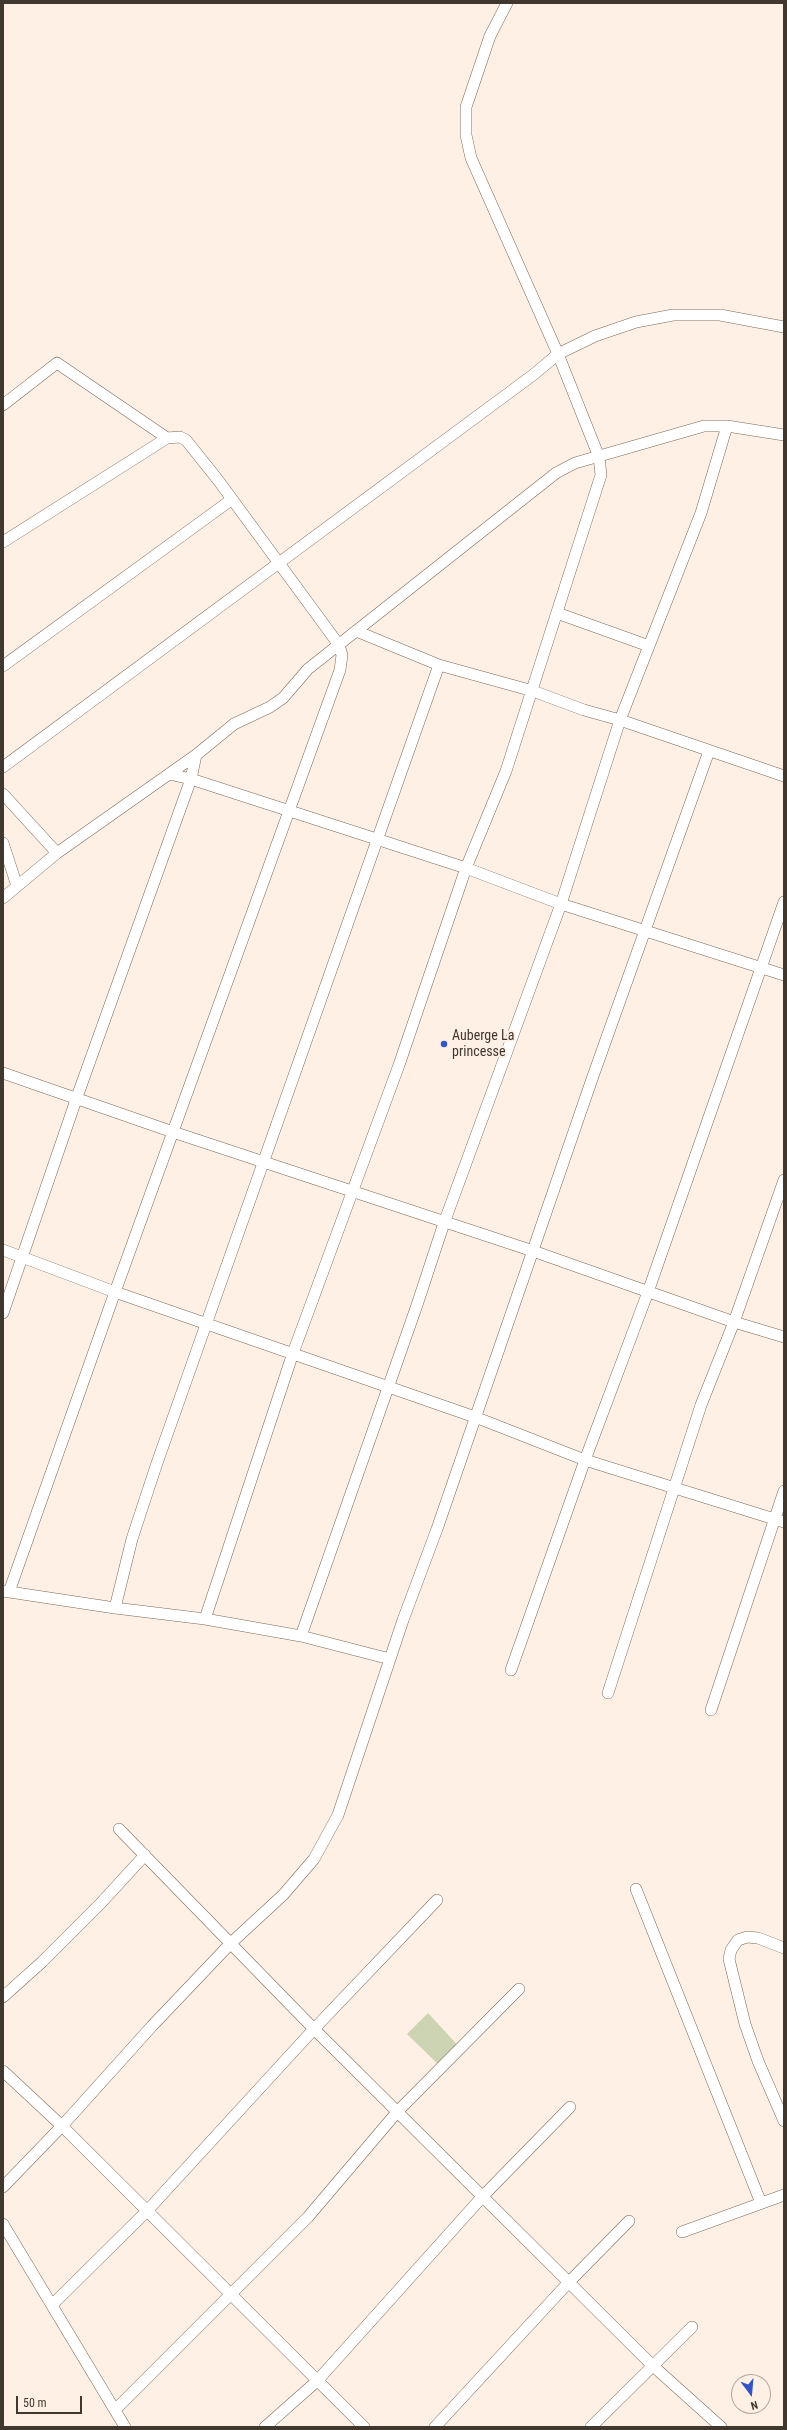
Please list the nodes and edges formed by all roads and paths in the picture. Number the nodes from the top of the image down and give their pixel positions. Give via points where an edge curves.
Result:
1 (507, 3) edge
2 (784, 327) edge
3 (558, 354) junction
4 (3, 405) edge
5 (727, 426) junction
6 (784, 435) edge
7 (167, 438) junction
8 (599, 457) junction
9 (231, 500) junction
10 (3, 542) edge
11 (277, 562) junction
12 (557, 613) junction
13 (356, 631) junction
14 (339, 645) junction
15 (649, 646) junction
16 (439, 665) junction
17 (3, 666) edge
18 (533, 691) junction
19 (620, 720) junction
20 (709, 751) junction
21 (196, 755) junction
22 (3, 766) edge
23 (169, 774) junction
24 (784, 776) edge
25 (191, 779) junction
26 (3, 794) edge
27 (289, 811) junction
28 (377, 841) junction
29 (3, 843) edge
30 (57, 853) junction
31 (466, 868) junction
32 (17, 886) junction
33 (3, 898) edge
34 (784, 902) edge
35 (561, 904) junction
36 (645, 930) junction
37 (761, 967) junction
38 (784, 975) edge
39 (3, 1073) edge
40 (77, 1097) junction
41 (173, 1132) junction
42 (263, 1162) junction
43 (784, 1180) edge
44 (354, 1192) junction
45 (444, 1223) junction
46 (3, 1250) edge
47 (533, 1251) junction
48 (23, 1256) junction
49 (115, 1292) junction
50 (648, 1292) junction
51 (3, 1313) edge
52 (734, 1322) junction
53 (206, 1323) junction
54 (784, 1337) edge
55 (293, 1353) junction
56 (388, 1386) junction
57 (475, 1417) junction
58 (585, 1460) junction
59 (674, 1488) junction
60 (784, 1491) edge
61 (780, 1521) edge
62 (6, 1591) edge
63 (115, 1608) junction
64 (205, 1619) junction
65 (301, 1636) junction
66 (390, 1659) junction
67 (511, 1670) dead end
68 (608, 1693) dead end
69 (711, 1710) dead end
70 (119, 1829) dead end
71 (145, 1855) junction
72 (636, 1889) dead end
73 (437, 1900) dead end
74 (231, 1943) junction
75 (784, 1948) edge
76 (519, 1989) dead end
77 (3, 1997) edge
78 (314, 2029) junction
79 (3, 2071) edge
80 (570, 2107) dead end
81 (398, 2111) junction
82 (784, 2121) edge
83 (62, 2126) junction
84 (3, 2187) edge
85 (784, 2195) edge
86 (483, 2196) junction
87 (761, 2203) junction
88 (147, 2211) junction
89 (629, 2221) dead end
90 (3, 2224) edge
91 (682, 2232) dead end
92 (569, 2282) junction
93 (229, 2295) junction
94 (52, 2305) junction
95 (692, 2327) dead end
96 (652, 2365) junction
97 (317, 2381) junction
98 (115, 2410) junction
99 (125, 2427) edge
100 (265, 2427) edge
101 (364, 2427) edge
102 (435, 2427) edge
103 (591, 2427) edge
104 (721, 2427) edge

1 - 3 street via 490,36 478,69 464,122 471,158
2 - 3 street via 720,315 673,316 636,322 596,336
3 - 8 street
3 - 11 street via 527,380
4 - 7 street via 57,363
5 - 6 street
5 - 8 street via 704,426
5 - 15 street via 701,513
7 - 9 street via 173,436 186,440
7 - 10 street
8 - 12 street via 601,475
8 - 13 street via 575,463 556,473
9 - 11 street
9 - 17 street
11 - 14 street
11 - 22 street
12 - 15 street
12 - 18 street
13 - 14 street
13 - 16 street
14 - 21 street via 308,669 283,698 234,724
14 - 27 street via 342,655 340,670
15 - 19 street
16 - 18 street
16 - 28 street
18 - 19 street
18 - 31 street via 506,771
19 - 20 street
19 - 35 street
20 - 24 street
20 - 36 street
21 - 23 street
21 - 25 street
23 - 25 street
23 - 30 street
25 - 27 street
25 - 40 street
26 - 30 street
27 - 28 street
27 - 41 street
28 - 31 street
28 - 42 street
29 - 32 street
30 - 32 street
31 - 35 street
31 - 44 street
32 - 33 street
34 - 37 street
35 - 36 street
35 - 45 street
36 - 37 street
36 - 47 street
37 - 38 street
37 - 50 street
39 - 40 street
40 - 41 street
40 - 48 street
41 - 42 street
41 - 49 street
42 - 44 street
42 - 53 street
43 - 52 street
44 - 45 street
44 - 55 street
45 - 47 street
45 - 56 street
46 - 48 street
47 - 50 street
47 - 57 street
48 - 49 street
48 - 51 street
49 - 53 street
49 - 62 street
50 - 52 street
50 - 58 street
52 - 54 street
52 - 59 street via 700,1406
53 - 55 street
53 - 63 street via 134,1531
55 - 56 street
55 - 64 street
56 - 57 street
56 - 65 street
57 - 58 street
57 - 66 street
58 - 59 street
58 - 67 street
59 - 61 street
59 - 68 street
60 - 61 street
61 - 69 street
62 - 63 street
63 - 64 street
64 - 65 street
65 - 66 street
66 - 74 street via 338,1815 314,1859 283,1895
70 - 71 street
71 - 74 street
71 - 77 street via 91,1913
72 - 87 street
73 - 78 street
74 - 78 street
74 - 83 street
75 - 82 street via 758,1938 747,1937 738,1940 731,1950 729,1959 745,2024
76 - 81 street
78 - 81 street
78 - 88 street
79 - 83 street
80 - 86 street
81 - 86 street
81 - 93 street via 308,2217
83 - 84 street
83 - 88 street
85 - 87 street
86 - 92 street
86 - 97 street
87 - 91 street
88 - 93 street
88 - 94 street
89 - 92 street
90 - 94 street
92 - 96 street
92 - 102 street
93 - 97 street
93 - 98 street
94 - 98 street
95 - 96 street
96 - 103 street
96 - 104 street
97 - 100 street
97 - 101 street
98 - 99 street

